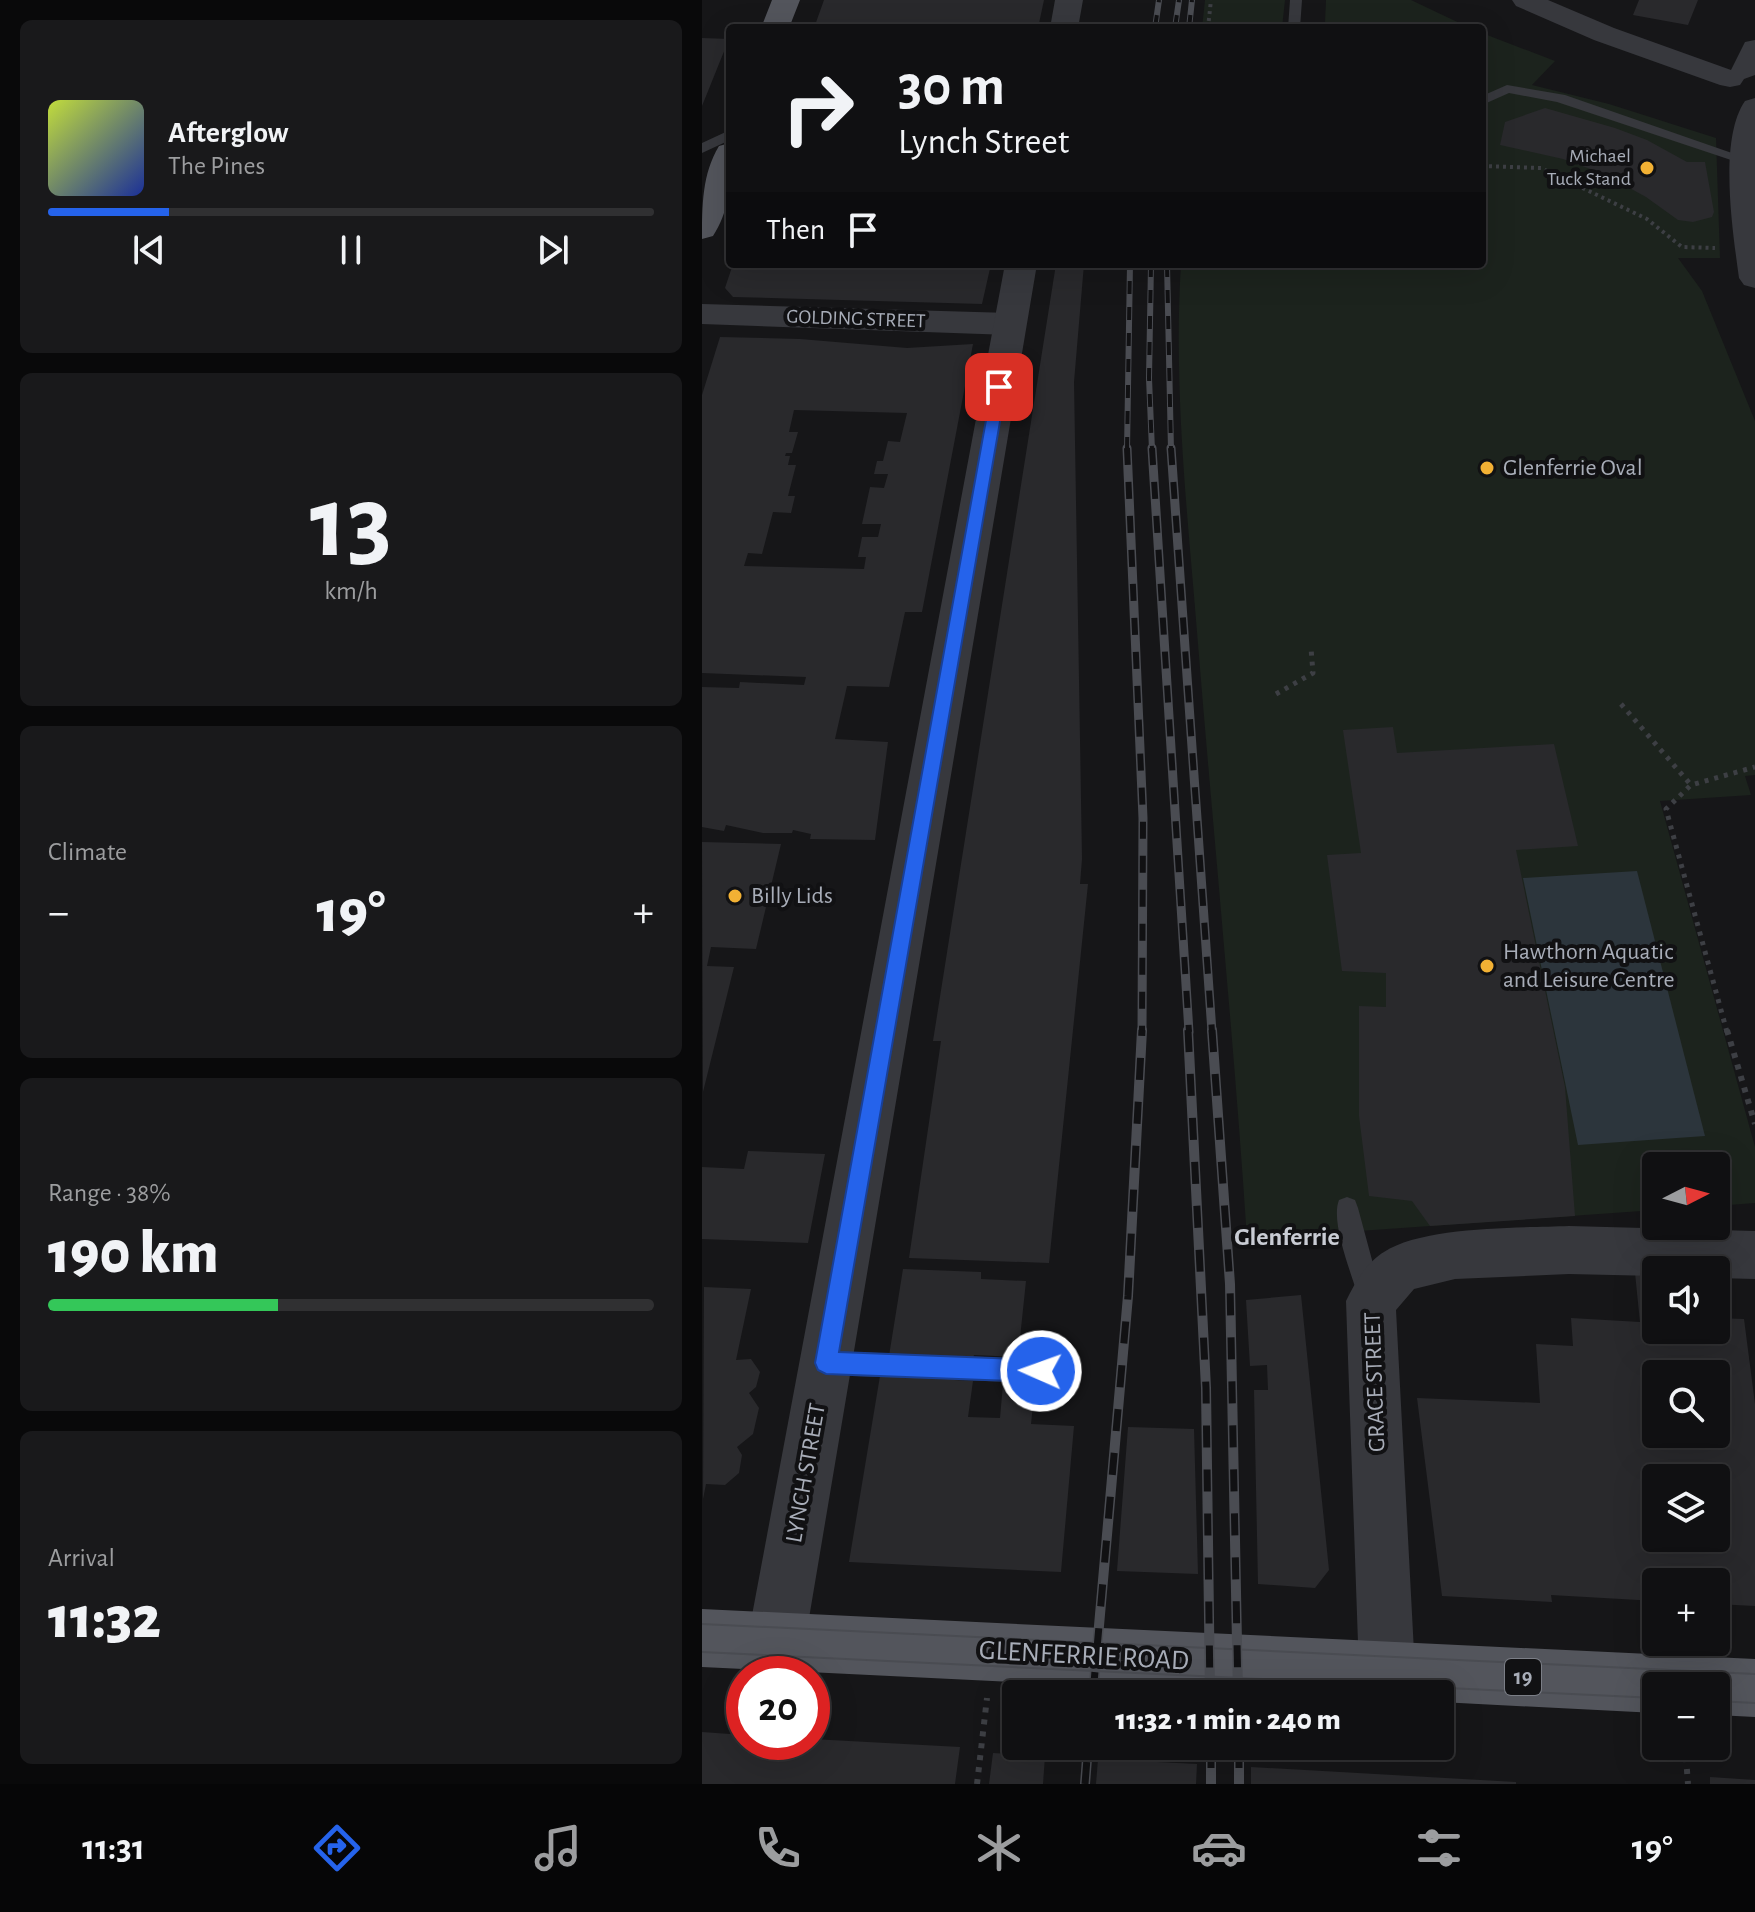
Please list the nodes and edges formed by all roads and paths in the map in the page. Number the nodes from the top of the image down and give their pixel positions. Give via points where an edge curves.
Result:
1 (786, 0) edge
2 (1069, 0) edge
3 (1211, 0) edge
4 (1296, 0) edge
5 (1538, 3) edge
6 (777, 24) edge
7 (1065, 24) edge
8 (1208, 24) edge
9 (1294, 24) edge
10 (1486, 94) edge
11 (1747, 97) edge
12 (726, 136) edge
13 (702, 149) edge
14 (726, 159) edge
15 (1486, 166) edge
16 (710, 188) edge
17 (702, 229) edge
18 (1748, 264) edge
19 (1020, 268) edge
20 (702, 314) edge
21 (1010, 324) junction
22 (1311, 648) dead end
23 (1276, 694) dead end
24 (1621, 704) dead end
25 (1755, 767) edge
26 (1691, 785) junction
27 (1755, 1124) edge
28 (1347, 1208) dead end
29 (1755, 1255) edge
30 (1371, 1301) junction
31 (826, 1363) junction
32 (1041, 1371) dead end
33 (702, 1638) edge
34 (776, 1642) junction
35 (992, 1652) junction
36 (1387, 1671) junction
37 (1642, 1683) edge
38 (1730, 1687) edge
39 (1755, 1688) edge
40 (1686, 1760) edge
41 (977, 1784) edge
42 (1688, 1784) edge

1 - 6 main road
2 - 7 street
3 - 8 path
4 - 9 lane
5 - 11 street via 1604,34 1690,62
10 - 11 lane via 1507,89 1560,98
11 - 18 street
12 - 13 lane
14 - 16 main road
15 - 18 path via 1541,168 1647,219 1682,247
16 - 17 main road
19 - 21 street, LYNCH STREET
20 - 21 street, GOLDING STREET
21 - 31 street, LYNCH STREET
22 - 23 path via 1313,673
24 - 26 path
25 - 26 path
26 - 27 path via 1666,809
28 - 30 lane
29 - 30 street, GRACE STREET via 1569,1250 1455,1255 1400,1269
30 - 36 street, GRACE STREET
31 - 32 lane
31 - 34 street, LYNCH STREET
33 - 34 main road, GLENFERRIE ROAD / 19
34 - 35 main road, GLENFERRIE ROAD / 19
35 - 36 main road, GLENFERRIE ROAD / 19
35 - 41 path
36 - 37 main road, GLENFERRIE ROAD / 19
38 - 39 main road
40 - 42 path

